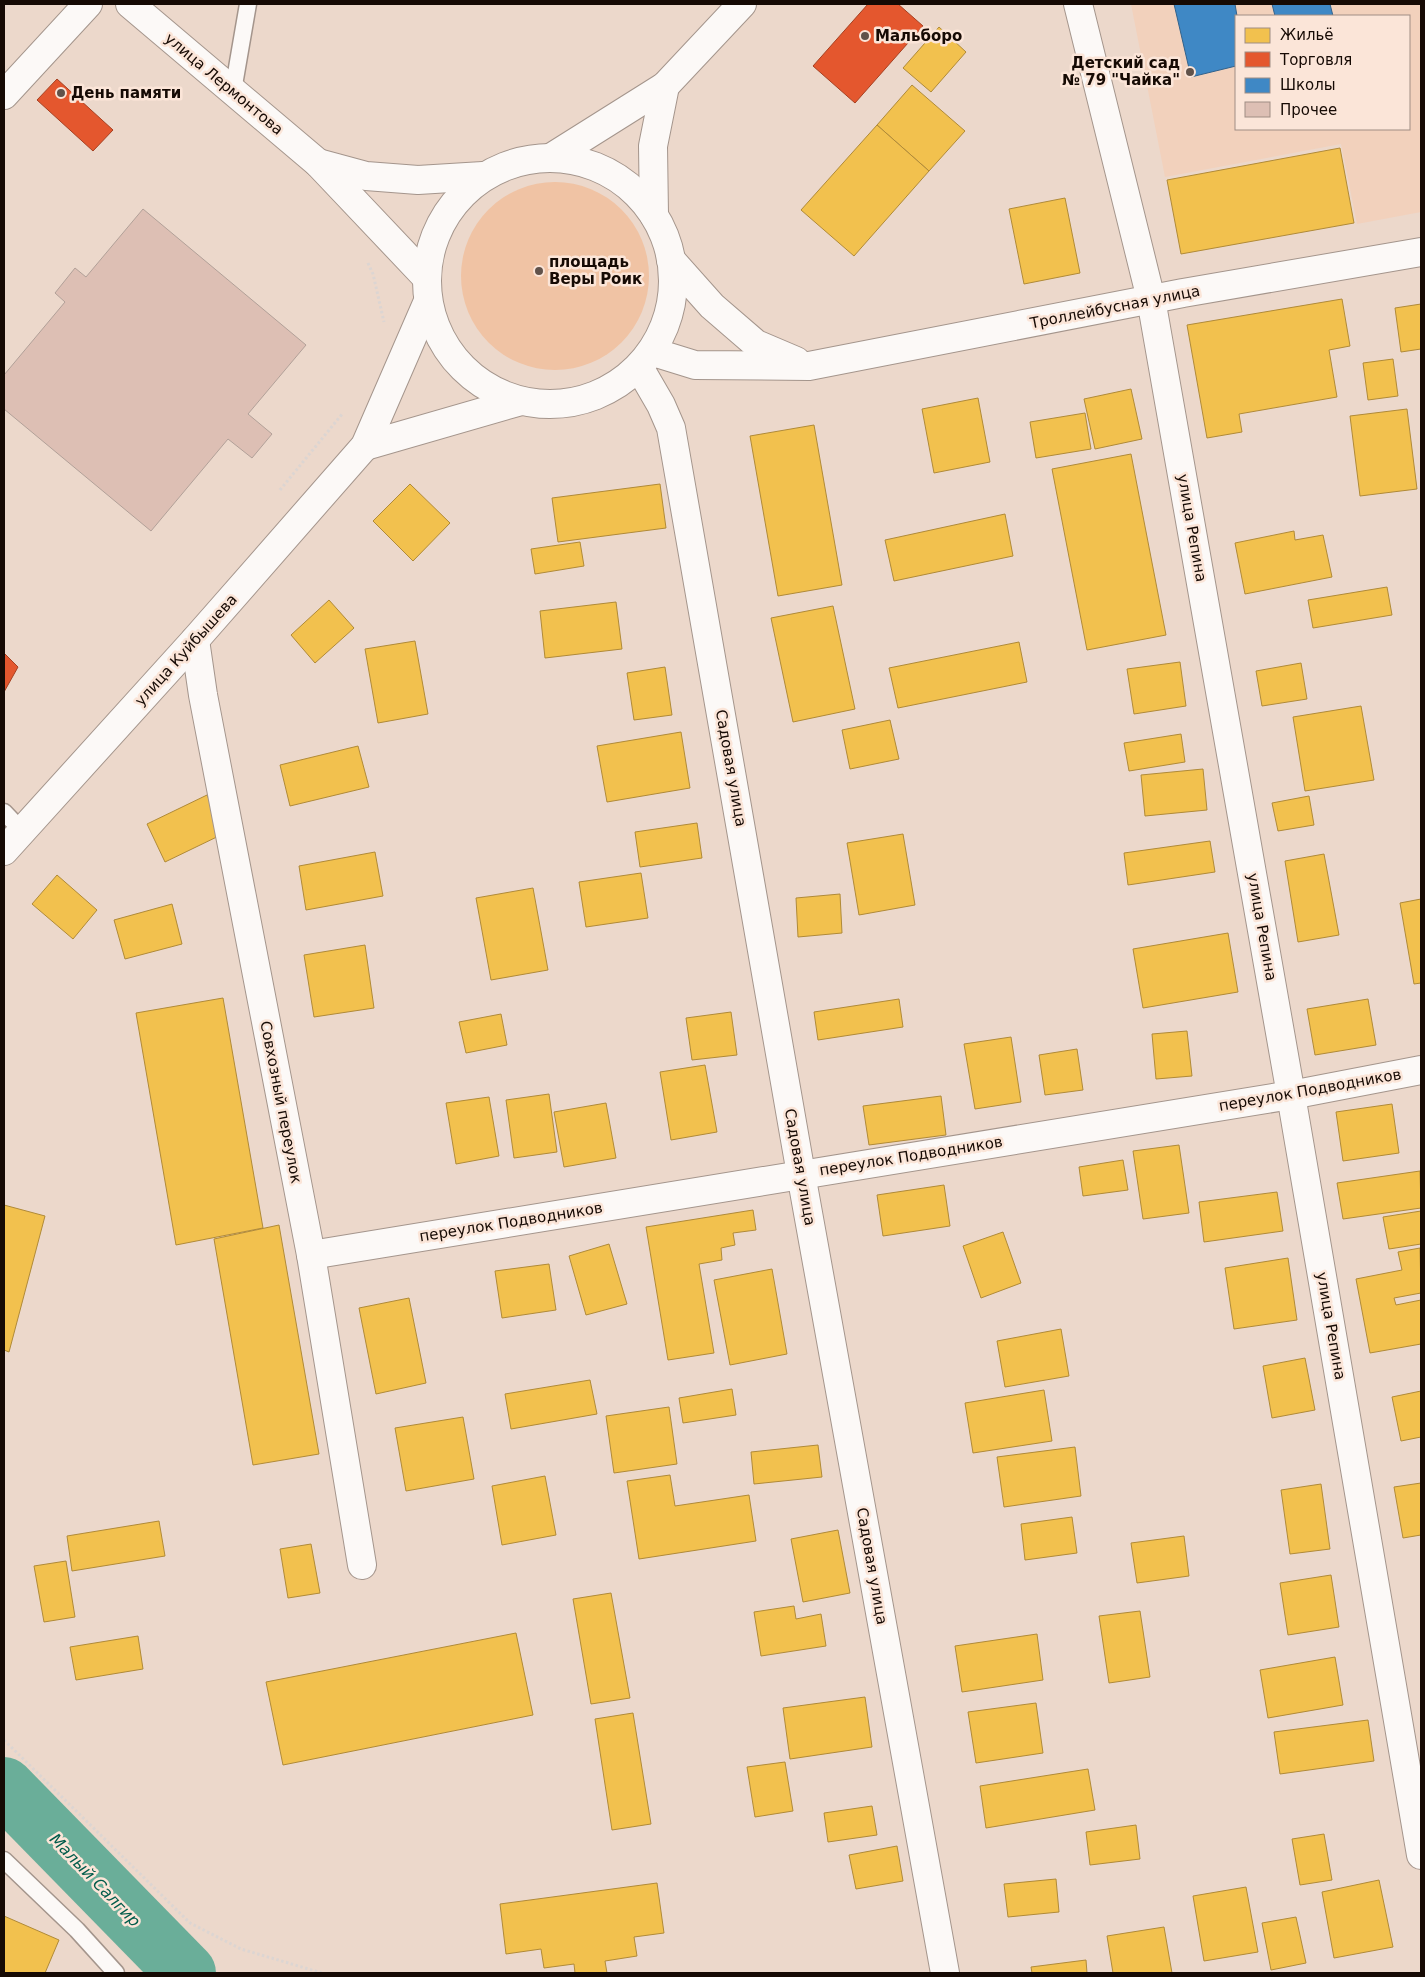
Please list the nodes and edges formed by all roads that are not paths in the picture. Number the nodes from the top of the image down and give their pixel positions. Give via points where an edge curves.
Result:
1 (88, 4) edge
2 (130, 4) edge
3 (248, 4) edge
4 (742, 4) edge
5 (1078, 4) edge
6 (665, 86) junction
7 (233, 91) junction
8 (4, 95) edge
9 (552, 157) junction
10 (318, 163) junction
11 (483, 176) junction
12 (654, 215) junction
13 (1421, 252) edge
14 (671, 260) junction
15 (427, 289) junction
16 (1151, 299) junction
17 (646, 359) junction
18 (809, 366) junction
19 (521, 400) junction
20 (366, 446) junction
21 (195, 640) junction
22 (13, 822) edge
23 (4, 851) edge
24 (1421, 1070) edge
25 (1292, 1094) junction
26 (802, 1174) junction
27 (311, 1255) junction
28 (362, 1565) dead end
29 (1421, 1855) edge
30 (4, 1860) edge
31 (108, 1970) edge
32 (945, 1973) edge

1 - 8 main road
2 - 7 main road, улица Лермонтова
3 - 7 lane
4 - 6 main road
5 - 16 main road, улица Репина
6 - 9 main road
6 - 12 main road via 653,146
7 - 10 main road, улица Лермонтова
9 - 11 main road via 505,165
9 - 12 main road via 577,160 600,168 621,180
10 - 11 main road via 366,176 418,180
10 - 15 main road, улица Лермонтова
11 - 15 main road via 448,209 437,230 429,253
12 - 14 main road via 665,237
13 - 16 main road, Троллейбусная улица
14 - 17 main road via 670,308 663,331
14 - 18 main road via 712,306 756,344
15 - 19 main road via 434,324 459,365 498,393
15 - 20 main road
16 - 18 main road, Троллейбусная улица
16 - 25 main road, улица Репина
17 - 18 main road, Троллейбусная улица via 695,365
17 - 19 main road via 616,385 594,396 545,404
17 - 26 main road, Садовая улица via 671,428
19 - 20 main road
20 - 21 main road, улица Куйбышева
21 - 22 main road, улица Куйбышева
21 - 27 main road, Совхозный переулок
22 - 23 main road, улица Куйбышева
24 - 25 main road, переулок Подводников
25 - 26 main road, переулок Подводников
25 - 29 main road, улица Репина
26 - 27 main road, переулок Подводников
26 - 32 main road, Садовая улица
27 - 28 main road, Совхозный переулок
30 - 31 lane via 77,1930

